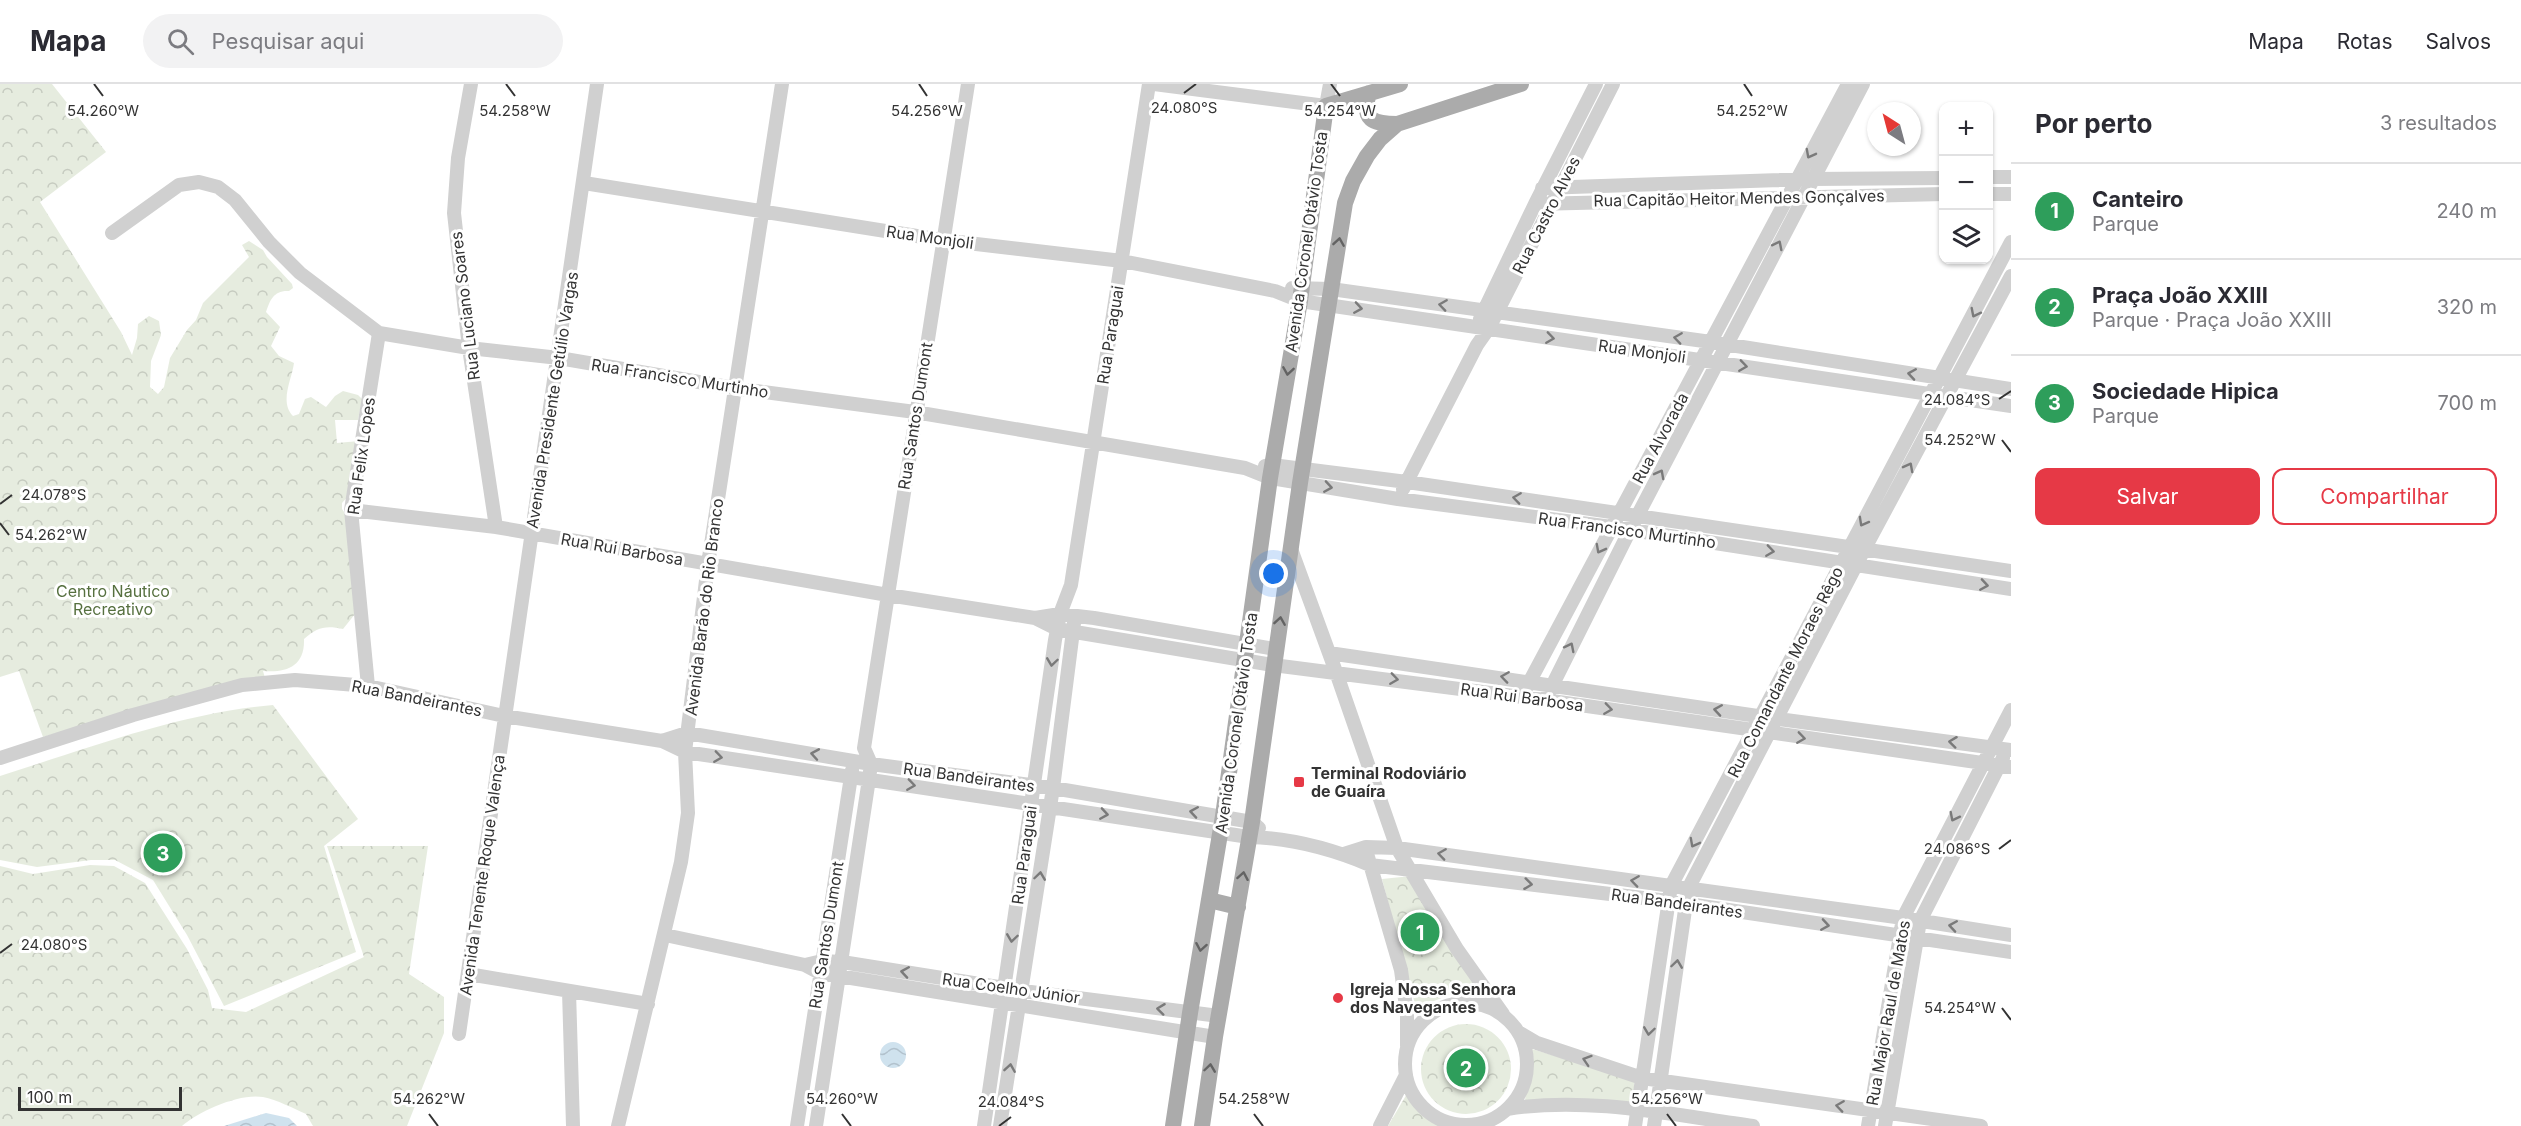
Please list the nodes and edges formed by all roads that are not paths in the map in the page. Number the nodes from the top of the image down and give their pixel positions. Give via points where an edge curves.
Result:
1 (471, 84) edge
2 (597, 84) edge
3 (782, 84) edge
4 (968, 84) edge
5 (1149, 84) edge
6 (1154, 84) edge
7 (1330, 84) edge
8 (1400, 84) edge
9 (1521, 84) edge
10 (1596, 84) edge
11 (1613, 84) edge
12 (1848, 84) edge
13 (1863, 84) edge
14 (1369, 93) junction
15 (1326, 106) junction
16 (1397, 124) junction
17 (1834, 124) junction
18 (1993, 177) edge
19 (2011, 177) edge
20 (1939, 178) edge
21 (1811, 179) junction
22 (1796, 180) junction
23 (584, 183) junction
24 (1676, 184) junction
25 (1560, 187) junction
26 (1542, 188) junction
27 (1939, 194) edge
28 (1993, 194) edge
29 (2011, 194) edge
30 (1803, 196) junction
31 (1788, 197) junction
32 (1675, 200) junction
33 (1552, 201) junction
34 (1535, 204) junction
35 (763, 210) junction
36 (112, 233) dead end
37 (942, 240) junction
38 (2011, 242) edge
39 (1517, 256) junction
40 (1122, 261) junction
41 (1755, 273) junction
42 (2011, 276) edge
43 (1988, 286) junction
44 (2002, 292) junction
45 (1300, 294) junction
46 (1330, 296) junction
47 (1489, 312) junction
48 (1594, 327) junction
49 (1483, 328) junction
50 (379, 333) junction
51 (1711, 342) junction
52 (1591, 344) junction
53 (1726, 345) junction
54 (469, 348) junction
55 (559, 358) junction
56 (1702, 360) junction
57 (1830, 361) junction
58 (1718, 362) junction
59 (1884, 370) junction
60 (1826, 378) junction
61 (1940, 379) junction
62 (1955, 381) junction
63 (1881, 386) junction
64 (734, 388) junction
65 (2011, 389) edge
66 (1933, 394) junction
67 (1948, 396) junction
68 (2011, 406) edge
69 (915, 412) junction
70 (1093, 444) junction
71 (1271, 472) junction
72 (1301, 476) junction
73 (1407, 482) junction
74 (1882, 487) junction
75 (1463, 490) junction
76 (1896, 492) junction
77 (1398, 499) junction
78 (1460, 507) junction
79 (351, 510) junction
80 (1619, 513) junction
81 (1637, 516) junction
82 (496, 527) junction
83 (1612, 527) junction
84 (1630, 530) junction
85 (1743, 531) junction
86 (532, 533) junction
87 (1739, 546) junction
88 (1850, 546) junction
89 (1865, 548) junction
90 (1291, 549) junction
91 (1842, 561) junction
92 (1962, 563) junction
93 (708, 564) junction
94 (1858, 564) junction
95 (2011, 571) edge
96 (1958, 581) junction
97 (1071, 585) junction
98 (2011, 590) edge
99 (888, 595) junction
100 (1060, 614) junction
101 (1075, 615) junction
102 (1035, 618) junction
103 (1057, 629) junction
104 (1159, 629) junction
105 (1073, 632) junction
106 (1802, 639) junction
107 (1247, 644) junction
108 (1816, 644) junction
109 (1155, 645) junction
110 (1329, 653) junction
111 (1274, 657) junction
112 (1245, 661) junction
113 (1431, 667) junction
114 (1336, 672) junction
115 (1530, 681) junction
116 (1428, 684) junction
117 (1551, 685) junction
118 (368, 686) junction
119 (1522, 696) junction
120 (1545, 700) junction
121 (1653, 700) junction
122 (1046, 705) junction
123 (1064, 706) junction
124 (2011, 710) edge
125 (1649, 715) junction
126 (504, 716) junction
127 (1761, 717) junction
128 (1778, 719) junction
129 (1754, 732) junction
130 (1882, 732) junction
131 (687, 733) junction
132 (1770, 734) junction
133 (662, 741) junction
134 (1991, 747) junction
135 (2010, 747) edge
136 (864, 748) junction
137 (1880, 748) junction
138 (686, 752) junction
139 (0, 759) edge
140 (853, 760) junction
141 (1982, 762) junction
142 (871, 764) junction
143 (2006, 766) edge
144 (958, 775) junction
145 (851, 776) junction
146 (869, 779) junction
147 (1035, 786) junction
148 (1053, 788) junction
149 (955, 792) junction
150 (1133, 801) junction
151 (1032, 802) junction
152 (1050, 805) junction
153 (1714, 807) junction
154 (1728, 814) junction
155 (1130, 818) junction
156 (1222, 824) junction
157 (1251, 830) junction
158 (1944, 838) junction
159 (1959, 844) junction
160 (1366, 847) junction
161 (1397, 848) junction
162 (1344, 854) junction
163 (1492, 861) junction
164 (1370, 865) junction
165 (1407, 869) junction
166 (1489, 879) junction
167 (1671, 886) junction
168 (1688, 889) junction
169 (1018, 897) junction
170 (1036, 899) junction
171 (1760, 899) junction
172 (1209, 900) junction
173 (1668, 901) junction
174 (1685, 904) junction
175 (1805, 905) junction
176 (1238, 907) junction
177 (1757, 915) junction
178 (1903, 918) junction
179 (1802, 921) junction
180 (1920, 921) junction
181 (665, 935) junction
182 (2011, 935) edge
183 (1900, 936) junction
184 (1917, 938) junction
185 (2011, 950) edge
186 (821, 967) junction
187 (841, 969) junction
188 (468, 974) junction
189 (569, 991) junction
190 (1023, 991) junction
191 (1004, 995) junction
192 (648, 1004) junction
193 (1020, 1006) junction
194 (1190, 1013) junction
195 (1503, 1014) junction
196 (1219, 1016) junction
197 (1886, 1019) junction
198 (1902, 1022) junction
199 (1188, 1032) junction
200 (1520, 1033) junction
201 (459, 1034) dead end
202 (1215, 1037) junction
203 (1407, 1048) junction
204 (1406, 1075) junction
205 (1642, 1078) junction
206 (1660, 1081) junction
207 (1507, 1109) junction
208 (1871, 1110) junction
209 (1638, 1111) junction
210 (1886, 1119) edge
211 (1655, 1120) edge
212 (1174, 1122) edge
213 (1202, 1123) edge
214 (1469, 1125) edge
215 (573, 1126) edge
216 (618, 1126) edge
217 (797, 1126) edge
218 (816, 1126) edge
219 (984, 1126) edge
220 (1000, 1126) edge
221 (1380, 1126) edge
222 (1635, 1126) edge
223 (1753, 1126) edge
224 (1868, 1126) edge
225 (1981, 1126) edge

1 - 54 street, Rua Luciano Soares via 458,158 454,213
2 - 23 street, Avenida Presidente Getúlio Vargas
3 - 35 street, Avenida Barão do Rio Branco
4 - 37 street, Rua Santos Dumont
5 - 40 street, Rua Paraguai
6 - 15 street
7 - 15 street
8 - 14 main road
9 - 16 main road
10 - 26 street, Rua Castro Alves
11 - 25 street, Rua Castro Alves
12 - 17 street, Rua Alvorada
13 - 17 street, Rua Alvorada
14 - 15 main road
14 - 16 main road via 1365,105 1373,121
15 - 45 main road, Avenida Coronel Otávio Tosta
46 -> 16 main road, Avenida Coronel Otávio Tosta via 1345,203 1353,181 1380,140
17 - 21 street, Rua Alvorada
17 -> 22 street, Rua Alvorada
18 - 19 street
20 - 21 street, Rua Capitão Heitor Mendes Gonçalves
21 - 22 street, Rua Capitão Heitor Mendes Gonçalves
21 - 30 street, Rua Alvorada
22 - 24 street, Rua Capitão Heitor Mendes Gonçalves
22 - 31 street, Rua Alvorada
23 - 35 street, Rua Monjoli
23 - 55 street, Avenida Presidente Getúlio Vargas
24 - 25 street, Rua Capitão Heitor Mendes Gonçalves
24 - 32 street
25 - 26 street, Rua Capitão Heitor Mendes Gonçalves
25 - 33 street, Rua Castro Alves
26 - 34 street, Rua Castro Alves
27 - 30 street, Rua Capitão Heitor Mendes Gonçalves
28 - 29 street
30 - 31 street, Rua Capitão Heitor Mendes Gonçalves
41 -> 30 street, Rua Alvorada
31 - 32 street, Rua Capitão Heitor Mendes Gonçalves
31 - 41 street, Rua Alvorada
32 - 33 street, Rua Capitão Heitor Mendes Gonçalves
33 - 34 street, Rua Capitão Heitor Mendes Gonçalves
33 - 39 street, Rua Castro Alves
34 - 39 street, Rua Castro Alves
35 - 37 street, Rua Monjoli
35 - 64 street, Avenida Barão do Rio Branco
36 - 50 street, Rua Francisco Murtinho via 179,185 199,182 218,188 235,200 300,273
37 - 40 street, Rua Monjoli
37 - 69 street, Rua Santos Dumont
38 - 43 street, Rua Comandante Moraes Rêgo
39 - 47 street, Rua Castro Alves
40 - 45 street, Rua Monjoli
40 - 70 street, Rua Paraguai
41 - 51 street, Rua Alvorada
41 - 53 street, Rua Alvorada
42 - 44 street, Rua Comandante Moraes Rêgo
43 - 44 street
43 -> 61 street, Rua Comandante Moraes Rêgo
44 - 62 street, Rua Comandante Moraes Rêgo
45 - 46 street, Rua Monjoli
45 -> 71 main road, Avenida Coronel Otávio Tosta
47 -> 46 street, Rua Monjoli
46 -> 49 street, Rua Monjoli
46 - 72 main road, Avenida Coronel Otávio Tosta
47 - 48 street, Rua Monjoli
47 - 49 street, Rua Castro Alves
51 -> 48 street, Rua Monjoli
48 - 52 street
49 -> 52 street, Rua Monjoli
49 - 73 street, Rua Castro Alves
50 - 54 street, Rua Francisco Murtinho
50 - 79 street, Rua Felix Lopes
51 - 53 street, Rua Monjoli
51 - 56 street, Rua Alvorada
52 - 56 street, Rua Monjoli
53 - 57 street, Rua Monjoli
53 - 58 street, Rua Alvorada
54 - 55 street, Rua Francisco Murtinho
54 - 82 street, Rua Luciano Soares
55 - 64 street, Rua Francisco Murtinho
55 - 86 street, Avenida Presidente Getúlio Vargas
56 - 58 street, Rua Monjoli
56 - 80 street, Rua Alvorada
57 - 59 street, Rua Monjoli
57 - 60 street
58 -> 60 street, Rua Monjoli
81 -> 58 street, Rua Alvorada
61 -> 59 street, Rua Monjoli
59 - 63 street
60 - 63 street, Rua Monjoli
61 - 62 street, Rua Monjoli
61 - 66 street, Rua Comandante Moraes Rêgo
62 - 65 street, Rua Monjoli
62 - 67 street, Rua Comandante Moraes Rêgo
63 - 66 street, Rua Monjoli
64 - 69 street, Rua Francisco Murtinho
64 - 93 street, Avenida Barão do Rio Branco
66 - 67 street, Rua Monjoli
66 - 74 street, Rua Comandante Moraes Rêgo
67 - 68 street, Rua Monjoli
76 -> 67 street, Rua Comandante Moraes Rêgo
69 - 70 street, Rua Francisco Murtinho
69 - 99 street, Rua Santos Dumont
70 - 71 street, Rua Francisco Murtinho
70 - 97 street, Rua Paraguai
71 - 72 street, Rua Francisco Murtinho
71 - 107 main road, Avenida Coronel Otávio Tosta
72 - 73 street, Rua Francisco Murtinho
72 -> 77 street, Rua Francisco Murtinho
72 - 90 main road, Avenida Coronel Otávio Tosta
73 - 75 street, Rua Francisco Murtinho
73 - 77 street, Rua Castro Alves
74 - 76 street
74 -> 88 street, Rua Comandante Moraes Rêgo
75 - 78 street
80 -> 75 street, Rua Francisco Murtinho
76 - 89 street, Rua Comandante Moraes Rêgo
77 - 78 street, Rua Francisco Murtinho
78 - 83 street, Rua Francisco Murtinho
79 - 82 street, Rua Rui Barbosa
79 - 118 street, Rua Felix Lopes
80 - 81 street, Rua Francisco Murtinho
80 - 83 street, Rua Alvorada
81 - 84 street, Rua Alvorada
81 - 85 street, Rua Francisco Murtinho
82 - 86 street, Rua Rui Barbosa
83 - 84 street, Rua Francisco Murtinho
83 -> 115 street, Rua Alvorada
84 - 87 street, Rua Francisco Murtinho
117 -> 84 street, Rua Alvorada
85 - 87 street
85 - 88 street, Rua Francisco Murtinho
86 - 93 street, Rua Rui Barbosa
86 - 126 street, Avenida Presidente Getúlio Vargas
87 -> 91 street, Rua Francisco Murtinho
88 - 89 street, Rua Francisco Murtinho
88 - 91 street, Rua Comandante Moraes Rêgo
89 - 92 street, Rua Francisco Murtinho
89 - 94 street, Rua Comandante Moraes Rêgo
90 - 110 street
111 -> 90 main road, Avenida Coronel Otávio Tosta
91 - 94 street, Rua Francisco Murtinho
91 - 106 street, Rua Comandante Moraes Rêgo
92 - 95 street, Rua Francisco Murtinho
92 - 96 street
93 - 99 street, Rua Rui Barbosa
93 - 131 street, Avenida Barão do Rio Branco
94 - 96 street, Rua Francisco Murtinho
94 - 108 street, Rua Comandante Moraes Rêgo
96 -> 98 street, Rua Francisco Murtinho
97 - 100 street, Rua Paraguai
97 - 101 street, Rua Paraguai
99 - 102 street, Rua Rui Barbosa
99 - 136 street, Rua Santos Dumont
100 - 101 street, Rua Rui Barbosa
100 - 102 street, Rua Rui Barbosa
100 - 103 street, Rua Paraguai
101 - 104 street, Rua Rui Barbosa
101 - 105 street, Rua Paraguai
102 - 103 street, Rua Rui Barbosa
103 - 105 street, Rua Rui Barbosa
103 -> 122 street, Rua Paraguai
104 - 107 street, Rua Rui Barbosa
104 - 109 street
105 - 109 street, Rua Rui Barbosa
105 - 123 street, Rua Paraguai
106 - 108 street
106 - 127 street, Rua Comandante Moraes Rêgo
107 - 111 street, Rua Rui Barbosa
107 - 112 main road, Avenida Coronel Otávio Tosta
108 - 128 street, Rua Comandante Moraes Rêgo
109 - 112 street, Rua Rui Barbosa
110 - 113 street, Rua Rui Barbosa
110 - 114 street
111 - 112 street, Rua Rui Barbosa
111 - 114 street, Rua Rui Barbosa
111 - 157 main road, Avenida Coronel Otávio Tosta
112 - 156 main road, Avenida Coronel Otávio Tosta
115 -> 113 street, Rua Rui Barbosa
113 - 116 street
114 -> 116 street, Rua Rui Barbosa
114 - 161 street
115 - 117 street, Rua Rui Barbosa
115 - 119 street, Rua Alvorada
116 - 119 street, Rua Rui Barbosa
117 - 120 street, Rua Alvorada
117 - 121 street, Rua Rui Barbosa
118 - 126 street, Rua Bandeirantes
118 - 139 street, Rua Bandeirantes via 295,680 242,685
119 - 120 street, Rua Rui Barbosa
120 -> 125 street, Rua Rui Barbosa
121 - 125 street
127 -> 121 street, Rua Rui Barbosa
122 - 123 street
122 - 147 street, Rua Paraguai
123 - 148 street, Rua Paraguai
124 - 134 street, Rua Major Raul de Matos
125 - 129 street, Rua Rui Barbosa
126 - 133 street, Rua Bandeirantes
126 - 188 street, Avenida Tenente Roque Valença
127 - 128 street, Rua Rui Barbosa
127 - 129 street, Rua Comandante Moraes Rêgo
128 - 130 street, Rua Rui Barbosa
128 - 132 street, Rua Comandante Moraes Rêgo
129 - 132 street, Rua Rui Barbosa
129 - 153 street, Rua Comandante Moraes Rêgo
134 -> 130 street, Rua Rui Barbosa
130 - 137 street
131 - 133 street, Rua Bandeirantes
131 - 138 street, Avenida Barão do Rio Branco
140 -> 131 street, Rua Bandeirantes
132 -> 137 street, Rua Rui Barbosa
132 - 154 street, Rua Comandante Moraes Rêgo
133 - 138 street, Rua Bandeirantes
134 - 135 street, Rua Rui Barbosa
134 - 141 street, Rua Major Raul de Matos
135 - 143 street, Rua Major Raul de Matos
136 - 140 street
136 - 142 street
137 - 141 street, Rua Rui Barbosa
138 -> 145 street, Rua Bandeirantes
138 - 181 street, Avenida Barão do Rio Branco via 688,813
140 - 142 street, Rua Bandeirantes
140 - 145 street, Rua Santos Dumont
141 - 143 street, Rua Rui Barbosa
141 -> 158 street, Rua Major Raul de Matos
142 - 144 street, Rua Bandeirantes
142 - 146 street, Rua Santos Dumont
143 - 159 street, Rua Major Raul de Matos
144 - 147 street, Rua Bandeirantes
144 - 149 street
145 - 146 street, Rua Bandeirantes
145 - 186 street, Rua Santos Dumont
146 -> 149 street, Rua Bandeirantes
146 - 187 street, Rua Santos Dumont
147 - 148 street, Rua Bandeirantes
147 - 151 street, Rua Paraguai
148 - 150 street, Rua Bandeirantes
148 - 152 street, Rua Paraguai
149 - 151 street, Rua Bandeirantes
150 - 155 street
156 -> 150 street, Rua Bandeirantes
151 - 152 street, Rua Bandeirantes
151 - 169 street, Rua Paraguai
152 -> 155 street, Rua Bandeirantes
170 -> 152 street, Rua Paraguai
153 - 154 street
153 -> 167 street, Rua Comandante Moraes Rêgo
154 - 168 street, Rua Comandante Moraes Rêgo
155 - 156 street, Rua Bandeirantes
156 - 157 street, Rua Bandeirantes
156 - 172 main road, Avenida Coronel Otávio Tosta
157 - 162 street, Rua Bandeirantes
176 -> 157 main road, Avenida Coronel Otávio Tosta
158 - 159 street
158 - 178 street, Rua Major Raul de Matos
159 - 180 street, Rua Major Raul de Matos
160 - 161 street, Rua Bandeirantes
160 - 162 street, Rua Bandeirantes
160 - 164 street
163 -> 161 street, Rua Bandeirantes
161 - 165 street
162 - 164 street, Rua Bandeirantes
163 - 166 street
167 -> 163 street, Rua Bandeirantes
164 - 165 street, Rua Bandeirantes
164 - 203 street via 1401,970
165 - 166 street, Rua Bandeirantes
165 - 195 street
166 -> 173 street, Rua Bandeirantes
167 - 168 street, Rua Bandeirantes
167 - 173 street, Rua Comandante Moraes Rêgo
168 - 171 street, Rua Bandeirantes
168 - 174 street, Rua Comandante Moraes Rêgo
169 - 170 street
169 -> 191 street, Rua Paraguai
170 - 190 street, Rua Paraguai
171 - 175 street, Rua Bandeirantes
171 - 177 street
172 - 176 main road
172 -> 194 main road, Avenida Coronel Otávio Tosta
173 - 174 street, Rua Bandeirantes
173 -> 205 street, Rua Comandante Moraes Rêgo
174 - 177 street, Rua Bandeirantes
206 -> 174 street, Rua Comandante Moraes Rêgo
175 - 178 street, Rua Bandeirantes
175 - 179 street
176 - 196 main road, Avenida Coronel Otávio Tosta
177 - 179 street, Rua Bandeirantes
178 - 180 street, Rua Bandeirantes
178 - 183 street, Rua Major Raul de Matos
179 -> 183 street, Rua Bandeirantes
182 -> 180 street, Rua Bandeirantes
180 - 184 street, Rua Major Raul de Matos
181 - 186 street, Rua Coelho Júnior
181 - 192 street, Avenida Barão do Rio Branco
183 - 184 street, Rua Bandeirantes
183 - 197 street, Rua Major Raul de Matos
184 - 185 street, Rua Bandeirantes
184 - 198 street, Rua Major Raul de Matos
186 - 187 street, Rua Coelho Júnior
186 - 217 street, Rua Santos Dumont
187 - 191 street, Rua Coelho Júnior
187 - 218 street, Rua Santos Dumont
188 - 189 street
188 - 201 street, Avenida Tenente Roque Valença
189 - 192 street
189 - 215 street
190 - 191 street, Rua Coelho Júnior
190 - 193 street, Rua Paraguai
194 -> 190 street, Rua Coelho Júnior
191 - 193 street, Rua Coelho Júnior
191 - 219 street, Rua Paraguai
192 - 216 street, Avenida Barão do Rio Branco
193 - 199 street, Rua Coelho Júnior
220 -> 193 street, Rua Paraguai
194 - 196 street, Rua Coelho Júnior
194 - 199 main road, Avenida Coronel Otávio Tosta
195 - 200 street
195 - 203 street via 1481,1004 1446,1007 1435,1011 1418,1027
196 - 202 main road, Avenida Coronel Otávio Tosta
197 - 198 street
197 - 208 street, Rua Major Raul de Matos
198 - 210 street, Rua Major Raul de Matos
199 - 202 street, Rua Coelho Júnior
199 - 212 main road, Avenida Coronel Otávio Tosta
205 -> 200 street via 1538,1043
200 - 207 street via 1528,1059 1523,1087
213 -> 202 main road, Avenida Coronel Otávio Tosta
203 - 204 street
204 - 214 street via 1414,1096 1429,1112 1449,1122
204 - 221 street
205 - 206 street
205 - 209 street, Rua Comandante Moraes Rêgo
208 -> 206 street
206 - 211 street, Rua Comandante Moraes Rêgo
207 - 209 street via 1566,1105
207 - 214 street via 1490,1120
208 - 210 street
208 - 224 street, Rua Major Raul de Matos
209 - 211 street
209 - 222 street, Rua Comandante Moraes Rêgo
210 - 225 street
211 - 223 street
212 - 213 main road

